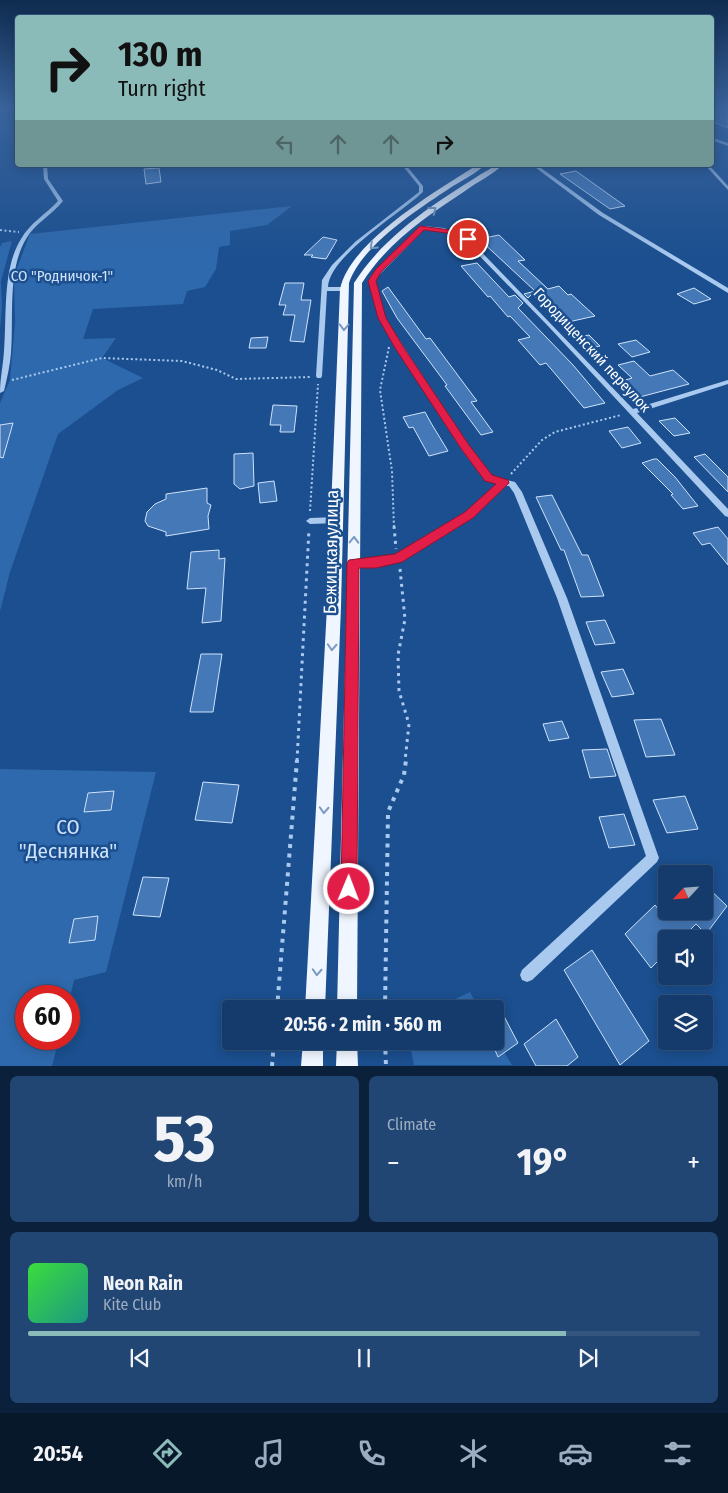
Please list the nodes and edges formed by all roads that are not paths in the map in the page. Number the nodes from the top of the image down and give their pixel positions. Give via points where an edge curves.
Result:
1 (45, 167) edge
2 (406, 167) edge
3 (479, 167) edge
4 (497, 167) edge
5 (537, 167) edge
6 (709, 167) edge
7 (728, 189) edge
8 (324, 289) junction
9 (344, 289) junction
10 (728, 291) edge
11 (319, 376) road end
12 (728, 382) edge
13 (0, 392) edge
14 (632, 412) junction
15 (504, 483) junction
16 (728, 514) edge
17 (337, 520) junction
18 (310, 521) road end
19 (353, 563) junction
20 (527, 975) dead end
21 (315, 1000) edge
22 (347, 1000) edge
23 (313, 1050) edge
24 (347, 1050) edge
25 (312, 1066) edge
26 (346, 1066) edge

1 - 13 street via 46,179 61,201 28,233 13,264 4,381
2 - 8 street via 421,186 421,192 370,230 348,251 332,269
3 -> 9 main road, Бежицкая улица via 419,206 386,234 353,267
19 -> 4 main road, Бежицкая улица via 358,283 364,271 392,243 442,203
5 - 10 street via 600,214
6 - 7 street
8 - 9 street
8 - 11 street
9 -> 17 main road, Бежицкая улица
12 - 14 street
14 - 15 street, Городищенский переулок via 468,239 456,232 423,228 378,270 372,281 382,318 488,478
14 - 16 street, Городищенский переулок
15 - 19 street via 469,515 398,559
15 - 20 street via 512,484 518,492 562,598 653,858
17 - 18 street
17 -> 21 main road, Бежицкая улица
19 - 22 main road, Бежицкая улица
23 - 25 main road
24 - 26 main road

